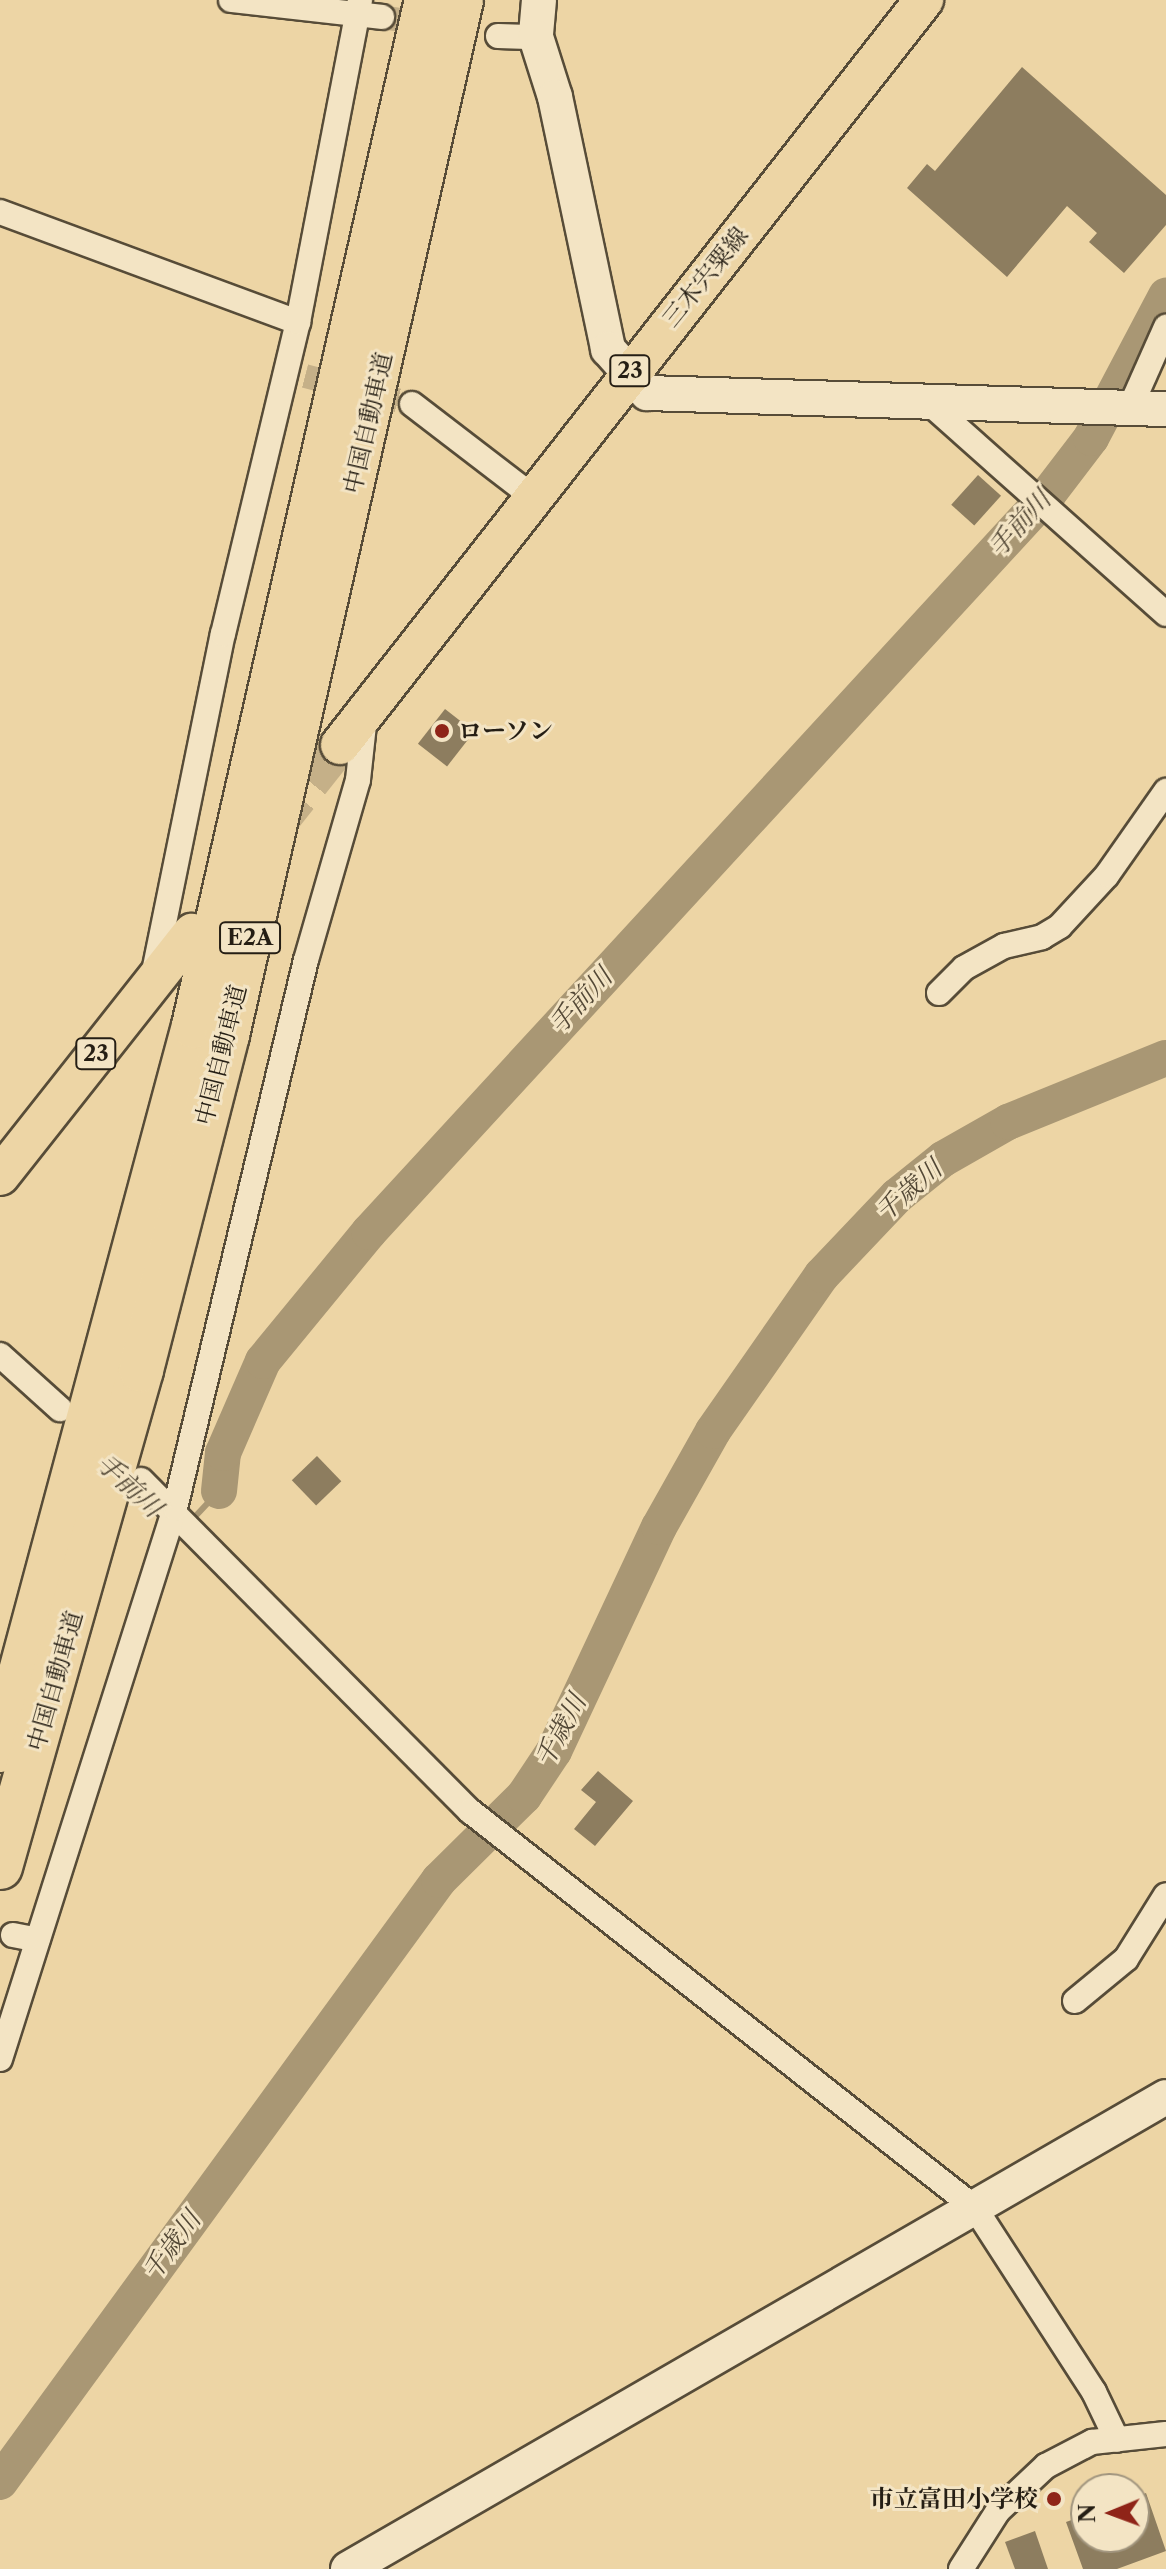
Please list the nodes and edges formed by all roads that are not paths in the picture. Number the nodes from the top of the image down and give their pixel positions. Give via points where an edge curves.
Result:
1 (231, 0) edge
2 (427, 0) edge
3 (461, 0) edge
4 (539, 0) edge
5 (924, 0) edge
6 (358, 6) edge
7 (382, 17) tunnel mouth
8 (498, 36) tunnel mouth
9 (536, 37) junction
10 (0, 212) edge
11 (298, 322) junction
12 (1166, 327) edge
13 (629, 372) junction
14 (927, 401) junction
15 (412, 404) tunnel mouth
16 (1117, 408) junction
17 (1166, 409) edge
18 (532, 496) junction
19 (1166, 614) edge
20 (365, 713) junction
21 (340, 745) tunnel mouth
22 (1166, 791) edge
23 (192, 933) dead end
24 (152, 984) junction
25 (939, 993) dead end
26 (0, 1176) edge
27 (0, 1355) edge
28 (60, 1409) dead end
29 (141, 1480) dead end
30 (175, 1508) junction
31 (0, 1750) edge
32 (0, 1867) edge
33 (1163, 1901) edge
34 (13, 1935) dead end
35 (38, 1940) junction
36 (1075, 2001) dead end
37 (0, 2059) edge
38 (1166, 2097) edge
39 (975, 2208) junction
40 (1166, 2434) edge
41 (1117, 2440) junction
42 (972, 2563) edge
43 (348, 2569) edge

1 - 6 street
2 - 31 highway, 中国自動車道 / E2A via 194,1026
3 - 32 highway, 中国自動車道 / E2A via 227,1035 137,1385
4 - 9 street
5 - 13 main road, 三木宍粟線 / 23
6 - 7 street
6 - 11 street
8 - 9 street
9 - 13 street via 555,97 608,349
10 - 11 street
11 - 24 street via 296,374 223,634
12 - 16 street
13 - 14 street via 647,393
13 - 18 main road, 三木宍粟線 / 23
14 - 16 street
14 - 19 street
15 - 18 street
16 - 17 street
18 - 20 main road, 三木宍粟線 / 23
20 - 21 main road, 三木宍粟線 / 23
20 - 30 street via 358,780 306,960
22 - 25 street via 1107,875 1060,926 977,960
23 - 24 main road, 23
24 - 26 main road, 23
27 - 28 street
29 - 30 street
30 - 35 street
30 - 39 street via 478,1817
33 - 36 street via 1126,1959
34 - 35 street
35 - 37 street
38 - 39 street
39 - 41 street via 1094,2392
39 - 43 street
40 - 41 street
41 - 42 street via 1092,2442 1024,2482 998,2511

